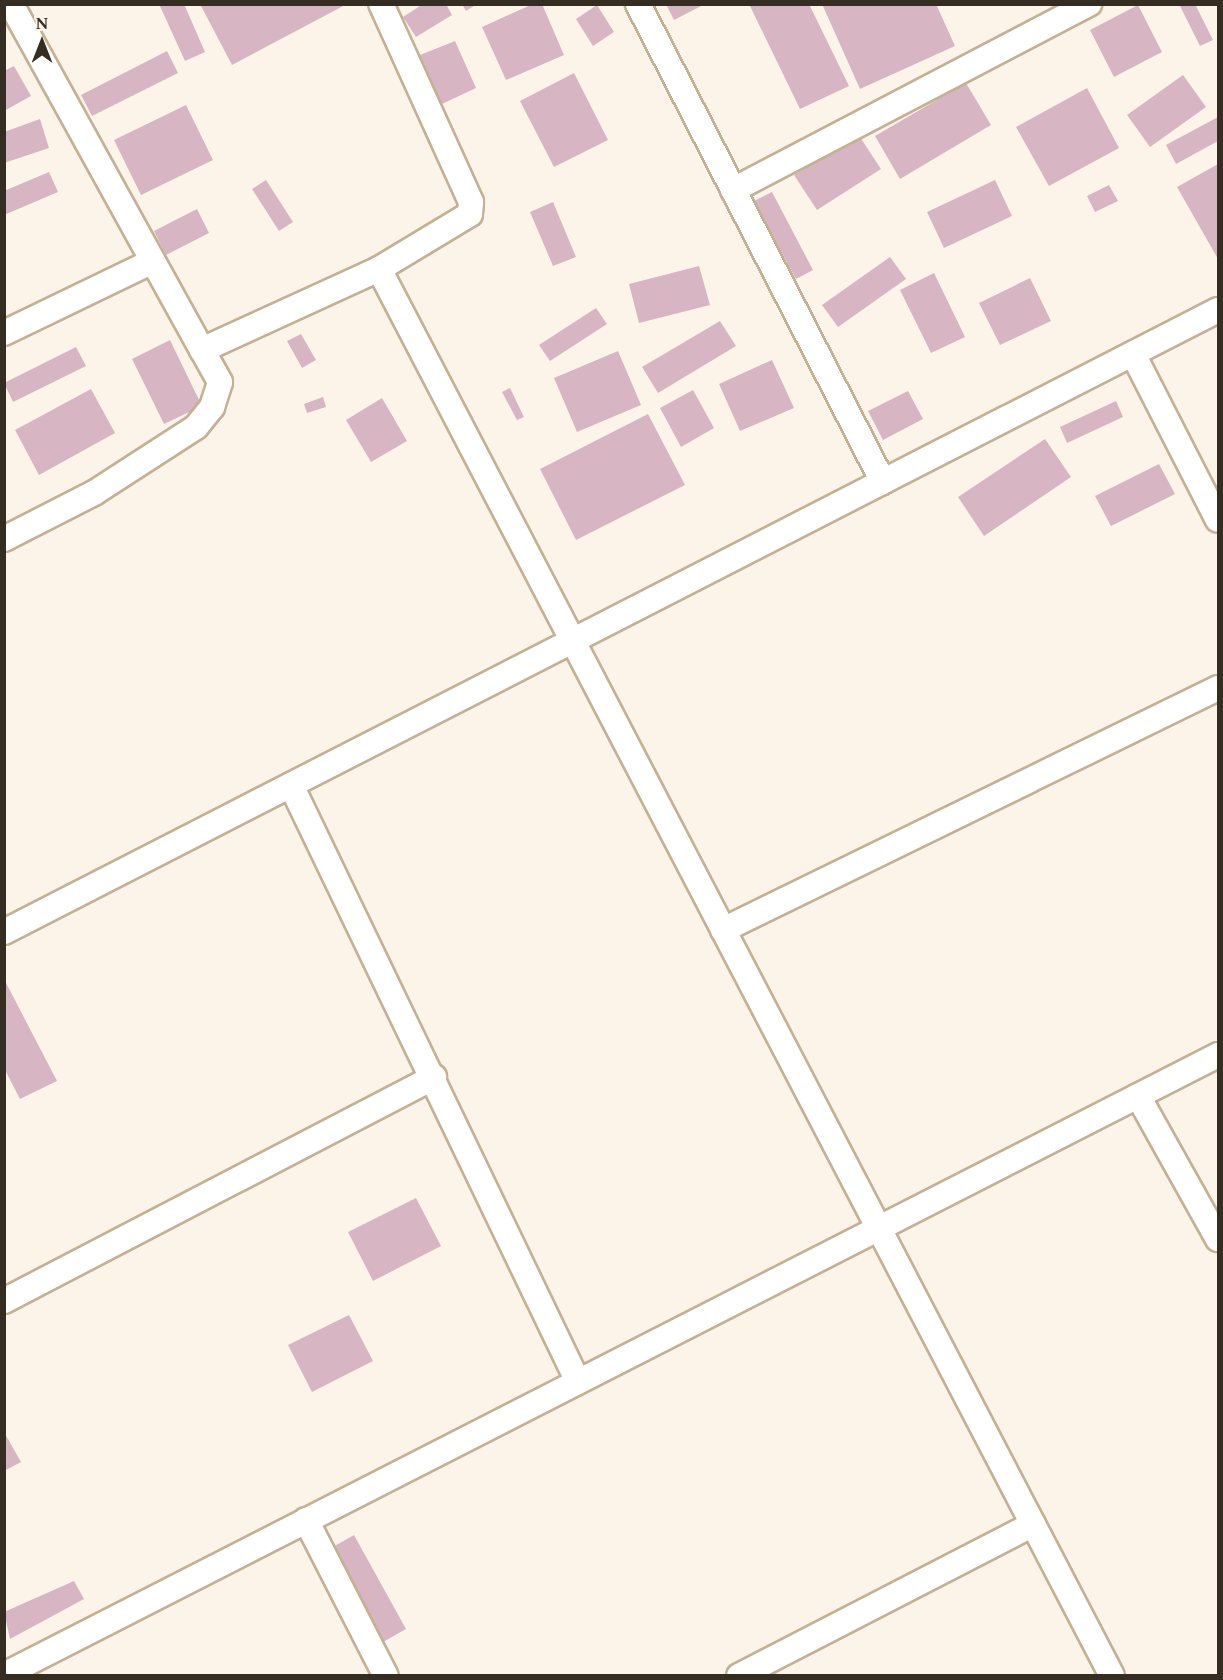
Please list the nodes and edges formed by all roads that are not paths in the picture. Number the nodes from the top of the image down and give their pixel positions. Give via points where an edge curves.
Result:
1 (11, 4) edge
2 (381, 4) edge
3 (638, 4) edge
4 (1089, 4) edge
5 (734, 190) junction
6 (153, 261) junction
7 (379, 269) junction
8 (1218, 310) edge
9 (4, 333) edge
10 (202, 350) junction
11 (1133, 354) junction
12 (883, 482) junction
13 (1218, 520) edge
14 (4, 539) edge
15 (573, 641) junction
16 (1218, 688) edge
17 (291, 785) junction
18 (6, 927) edge
19 (723, 930) junction
20 (1218, 1055) edge
21 (434, 1077) junction
22 (1138, 1096) junction
23 (879, 1228) junction
24 (1218, 1239) edge
25 (4, 1301) edge
26 (578, 1382) junction
27 (306, 1520) junction
28 (1034, 1524) junction
29 (4, 1675) edge
30 (386, 1676) edge
31 (739, 1676) edge
32 (1112, 1676) edge

1 - 6 street
2 - 7 street via 471,202 470,214 461,223
3 - 5 street
4 - 5 street
5 - 12 street
6 - 9 street
6 - 10 street
7 - 10 street
7 - 15 street
8 - 11 street
10 - 14 street via 220,382 212,407 196,427 94,493
11 - 12 street
11 - 13 street
12 - 15 street
15 - 17 street
15 - 19 street
16 - 19 street
17 - 18 street
17 - 21 street
19 - 23 street
20 - 22 street
21 - 25 street
21 - 26 street
22 - 23 street
22 - 24 street
23 - 26 street
23 - 28 street
26 - 27 street
27 - 29 street
27 - 30 street
28 - 31 street
28 - 32 street

